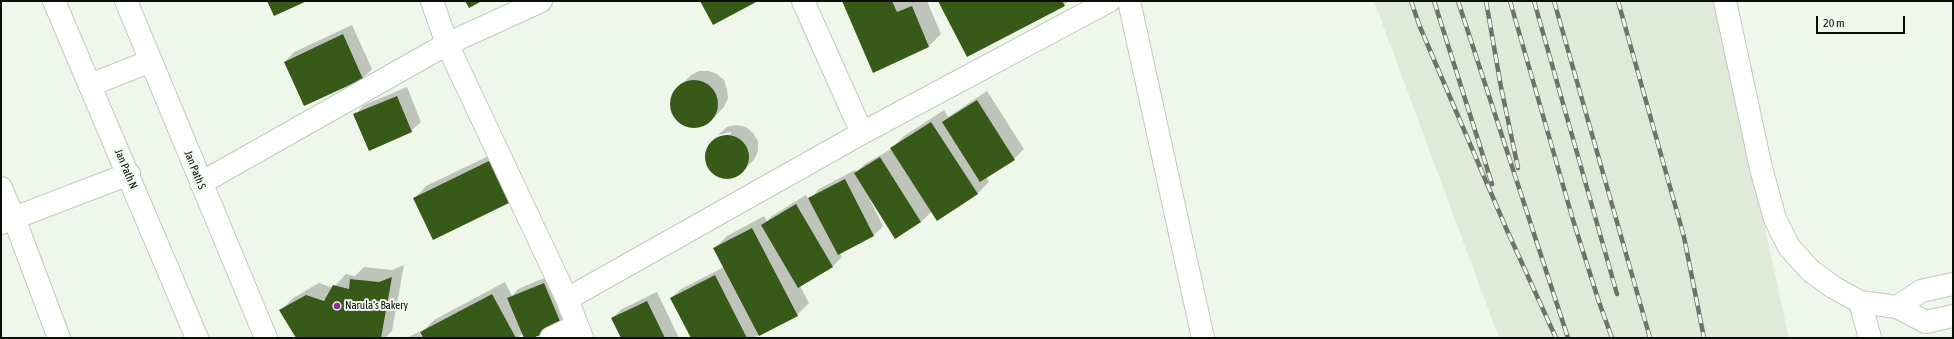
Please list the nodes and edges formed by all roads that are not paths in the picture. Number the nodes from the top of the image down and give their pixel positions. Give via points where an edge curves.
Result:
1 (54, 1) edge
2 (126, 1) edge
3 (432, 1) edge
4 (541, 1) edge
5 (803, 1) edge
6 (1109, 1) edge
7 (1129, 1) edge
8 (1724, 1) edge
9 (447, 44) junction
10 (151, 61) junction
11 (90, 85) junction
12 (862, 133) junction
13 (129, 174) junction
14 (201, 183) junction
15 (1, 188) edge
16 (8, 220) edge
17 (1953, 284) edge
18 (567, 298) junction
19 (1860, 302) junction
20 (1897, 307) junction
21 (1953, 316) edge
22 (579, 332) edge
23 (59, 338) edge
24 (197, 338) edge
25 (266, 338) edge
26 (551, 338) edge
27 (1203, 338) edge
28 (1870, 338) edge

1 - 11 street, Jan Path N
2 - 10 street, Jan Path S
3 - 9 street
4 - 9 street
5 - 12 street
6 - 12 street
7 - 27 street
8 - 19 street via 1775,219 1789,247 1811,271
9 - 14 street
9 - 18 street
10 - 11 street
10 - 14 street, Jan Path S
11 - 13 street, Jan Path N
12 - 18 street
13 - 16 street
13 - 24 street, Jan Path N
14 - 25 street, Jan Path S
15 - 16 street
16 - 23 street
17 - 20 street via 1921,291
18 - 22 street
19 - 20 street
19 - 28 street
20 - 21 street via 1926,322
22 - 26 street

